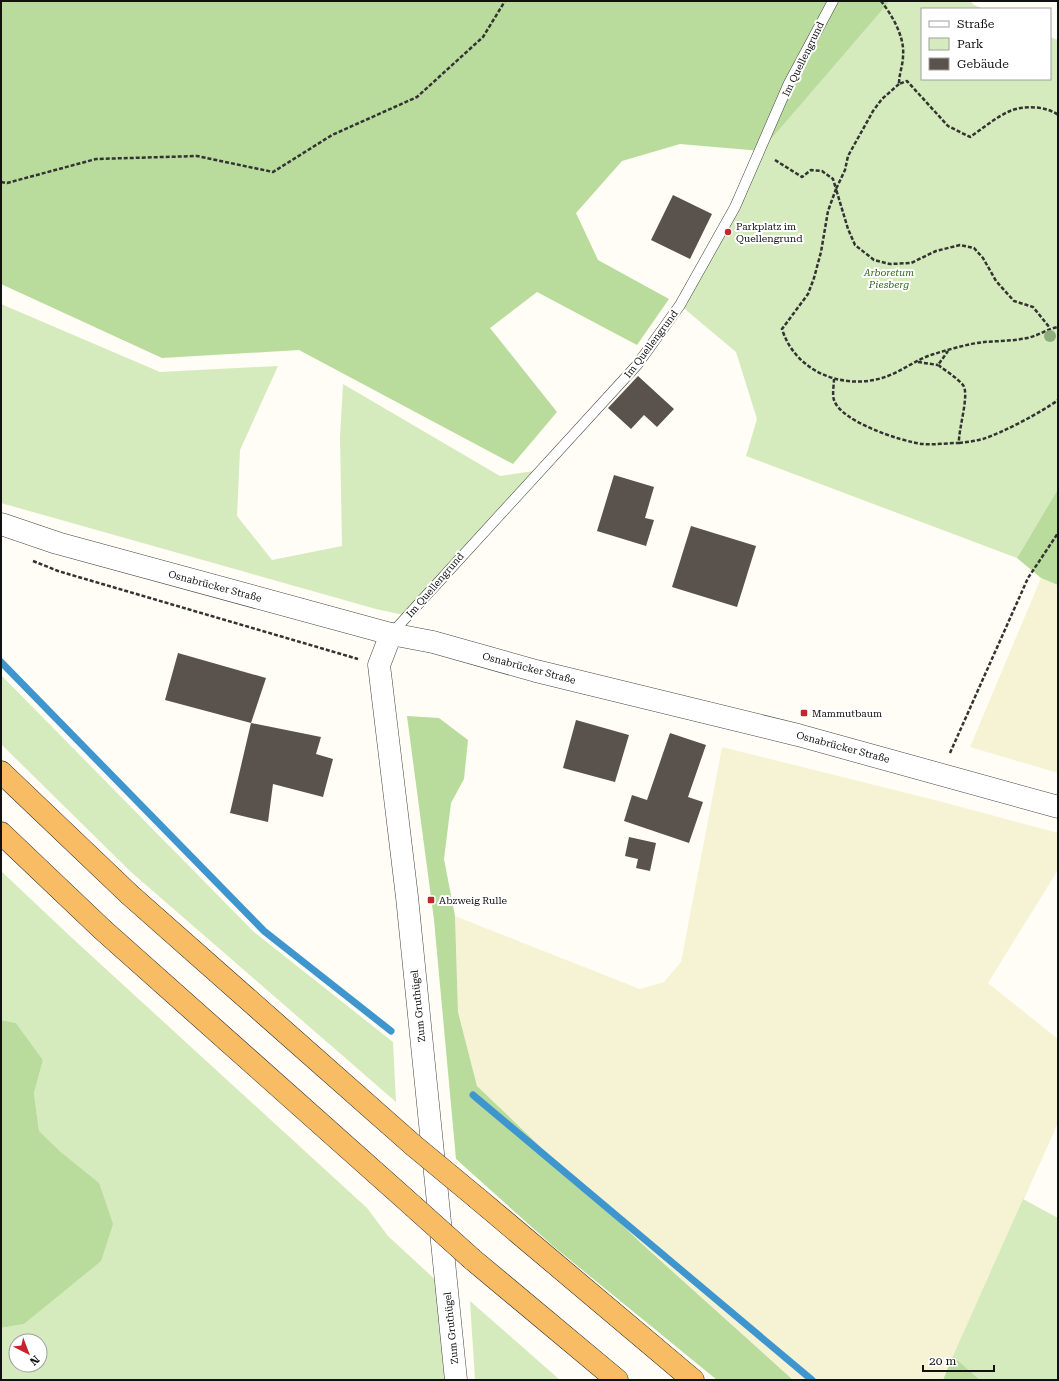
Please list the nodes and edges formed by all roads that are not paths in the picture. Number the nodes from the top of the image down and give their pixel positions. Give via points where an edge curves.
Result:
1 (833, 1) edge
2 (1, 524) edge
3 (391, 634) junction
4 (1, 772) edge
5 (1058, 807) edge
6 (1, 833) edge
7 (456, 1380) edge
8 (617, 1380) edge
9 (693, 1380) edge

1 - 3 lane, Im Quellengrund via 789,83 735,208 680,305 637,365
2 - 3 street, Osnabrücker Straße via 57,543
3 - 5 street, Osnabrücker Straße via 433,642 618,692 798,735
3 - 7 street, Zum Gruthügel via 379,665 407,897
4 - 9 highway, bridge via 130,895 412,1145
6 - 8 highway, bridge via 103,930 472,1259

